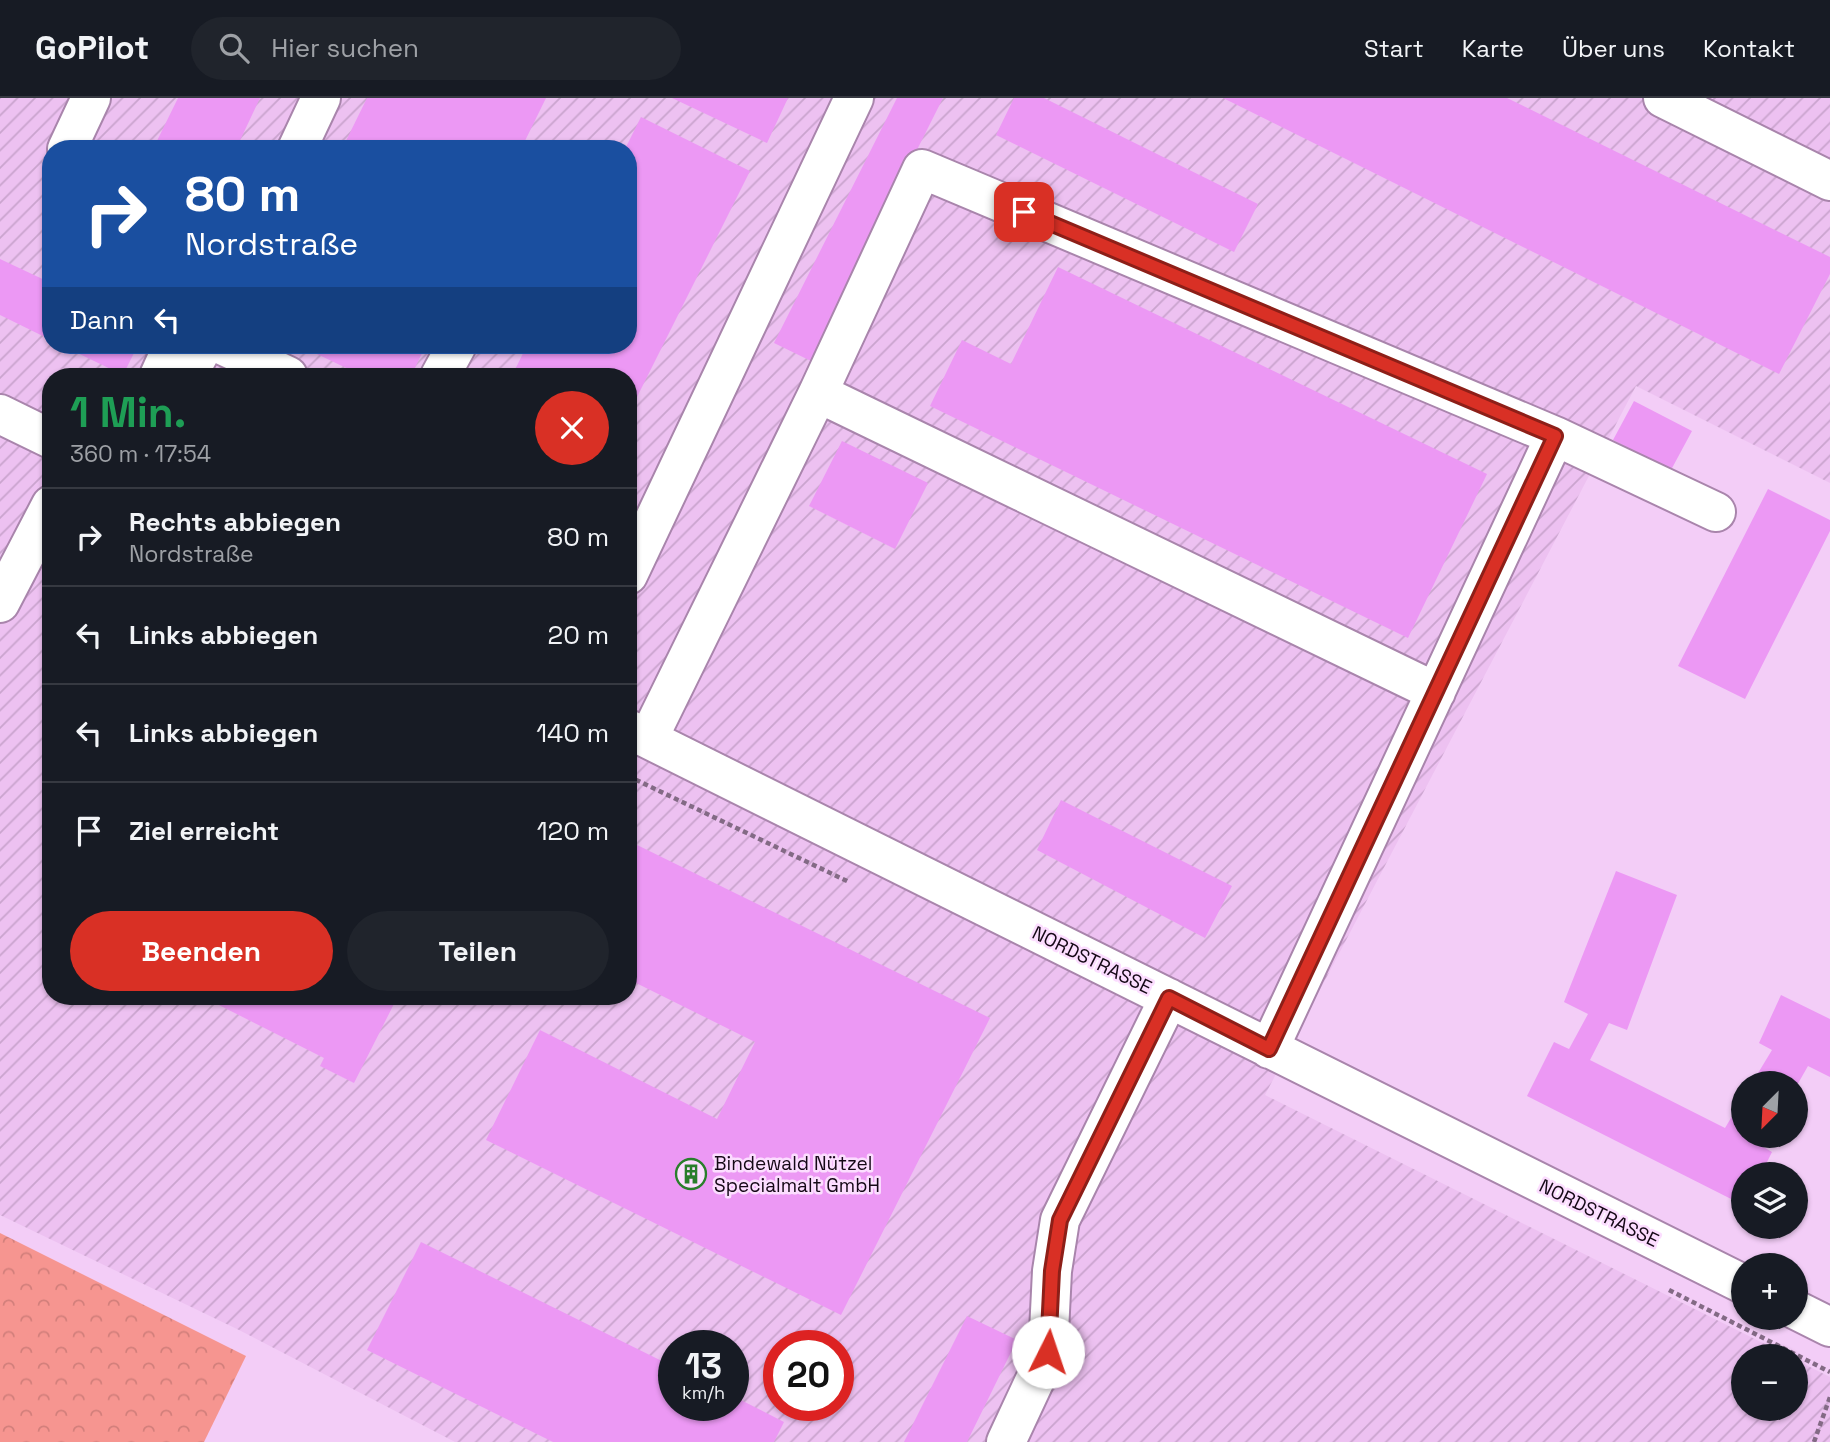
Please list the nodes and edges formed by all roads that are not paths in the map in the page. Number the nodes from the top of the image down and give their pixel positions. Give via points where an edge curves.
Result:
1 (91, 98) edge
2 (321, 98) edge
3 (854, 98) edge
4 (1663, 98) edge
5 (71, 140) edge
6 (301, 140) edge
7 (1830, 181) edge
8 (241, 354) edge
9 (271, 368) edge
10 (818, 393) junction
11 (0, 414) edge
12 (42, 435) edge
13 (1555, 436) junction
14 (1716, 512) dead end
15 (42, 522) edge
16 (637, 556) edge
17 (0, 603) edge
18 (1436, 692) junction
19 (638, 734) edge
20 (1169, 998) junction
21 (1269, 1049) junction
22 (1731, 1278) edge
23 (1006, 1442) edge

1 - 5 street
2 - 6 street
3 - 16 street
4 - 7 street
8 - 9 street
10 - 13 street via 922,169
10 - 18 street
10 - 19 street
11 - 12 street
13 - 14 street
13 - 18 street
15 - 17 street
18 - 21 street
19 - 20 street, NORDSTRASSE
20 - 21 street, NORDSTRASSE
20 - 23 street via 1060,1220 1048,1352
21 - 22 street, NORDSTRASSE

